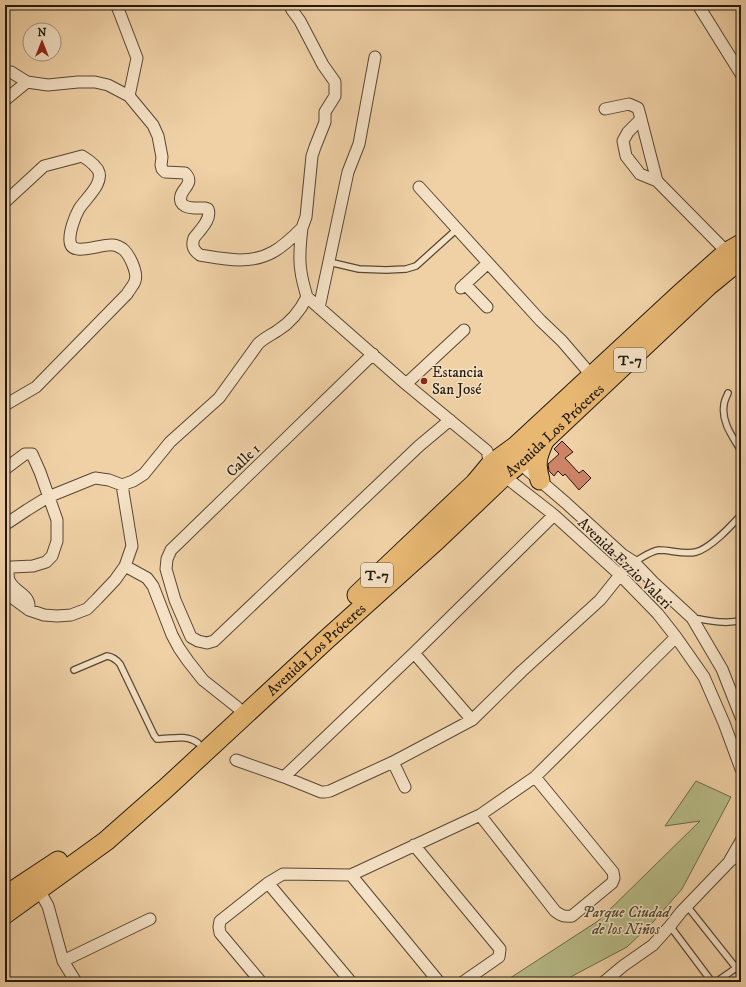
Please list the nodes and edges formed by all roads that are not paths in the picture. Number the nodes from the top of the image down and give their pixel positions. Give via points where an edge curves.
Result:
1 (115, 5) edge
2 (290, 5) edge
3 (698, 5) edge
4 (375, 57) dead end
5 (5, 73) edge
6 (741, 74) edge
7 (27, 82) junction
8 (129, 96) junction
9 (5, 100) edge
10 (605, 110) dead end
11 (641, 119) junction
12 (657, 181) junction
13 (419, 186) dead end
14 (5, 202) edge
15 (302, 228) junction
16 (457, 229) junction
17 (736, 252) edge
18 (329, 262) junction
19 (488, 263) junction
20 (307, 297) junction
21 (487, 307) dead end
22 (319, 308) junction
23 (464, 330) dead end
24 (373, 354) junction
25 (592, 376) junction
26 (406, 384) junction
27 (728, 392) dead end
28 (6, 402) edge
29 (450, 420) junction
30 (545, 439) junction
31 (741, 452) edge
32 (514, 458) junction
33 (494, 464) junction
34 (5, 469) edge
35 (540, 480) junction
36 (122, 485) junction
37 (48, 497) junction
38 (741, 515) edge
39 (554, 516) junction
40 (6, 524) edge
41 (634, 562) junction
42 (125, 566) junction
43 (620, 575) junction
44 (5, 596) edge
45 (29, 610) junction
46 (692, 618) junction
47 (741, 620) edge
48 (676, 637) junction
49 (414, 653) junction
50 (74, 670) dead end
51 (236, 707) junction
52 (741, 717) edge
53 (472, 720) junction
54 (198, 743) junction
55 (236, 760) dead end
56 (393, 762) junction
57 (741, 769) edge
58 (284, 777) junction
59 (535, 777) junction
60 (405, 787) dead end
61 (480, 815) junction
62 (741, 841) edge
63 (414, 845) junction
64 (741, 853) edge
65 (730, 861) junction
66 (351, 875) junction
67 (268, 882) junction
68 (39, 890) junction
69 (5, 896) edge
70 (687, 906) junction
71 (5, 914) edge
72 (150, 919) dead end
73 (670, 926) junction
74 (63, 961) junction
75 (736, 968) junction
76 (741, 974) edge
77 (76, 982) edge
78 (260, 982) edge
79 (351, 982) edge
80 (439, 982) edge
81 (463, 982) edge
82 (604, 982) edge
83 (712, 982) edge
84 (716, 982) edge

1 - 8 street via 137,58
2 - 15 street via 323,66 335,82 336,90 325,112 326,122 312,156 306,217
3 - 6 street
4 - 18 street via 359,144 348,172
5 - 7 street via 11,72
7 - 8 street via 48,85 95,82 108,85
7 - 9 street
8 - 15 street via 153,125 158,136 162,169 165,172 185,173 190,179 182,193 182,204 208,209 209,218 192,242 196,252 200,255 234,260 262,257 273,252
10 - 11 street via 629,104 638,108
11 - 12 street
11 - 12 street via 623,141 626,156 640,174
12 - 17 street
13 - 16 street
14 - 28 street via 44,166 82,156 89,159 98,170 100,178 95,189 79,209 72,225 72,246 75,249 86,249 114,245 124,250 136,272 135,280 127,294 36,387
15 - 20 street via 300,264
16 - 18 lane via 416,266 406,269 359,269
16 - 19 street
17 - 25 highway, Avenida Los Próceres / T-7 via 680,294
17 - 30 highway, Avenida Los Próceres / T-7 via 708,286
18 - 22 street
19 - 21 street via 463,286
19 - 25 street
20 - 22 street, Avenida Ezzio Valeri
20 - 36 street via 293,319 258,344 219,398 170,442 144,474
22 - 24 street, Avenida Ezzio Valeri
23 - 26 street
24 - 26 street, Avenida Ezzio Valeri
24 - 29 street, Calle 1 via 171,550 166,569 175,600 191,637 207,643 214,641 419,446
25 - 32 highway, Avenida Los Próceres / T-7 via 516,446
26 - 29 street, Avenida Ezzio Valeri
27 - 31 lane via 724,418
29 - 33 street, Avenida Ezzio Valeri
30 - 32 highway, Avenida Los Próceres / T-7
30 - 35 highway via 536,465
32 - 33 highway, Avenida Los Próceres / T-7
32 - 35 street, Avenida Ezzio Valeri
33 - 39 street, Avenida Ezzio Valeri
33 - 51 highway, Avenida Los Próceres / T-7
33 - 68 highway, Avenida Los Próceres / T-7 via 437,540 106,841
34 - 37 street via 24,454 32,454
35 - 41 street, Avenida Ezzio Valeri
36 - 37 street via 95,478
36 - 42 street via 132,546
37 - 40 street
37 - 45 street via 56,520 57,541 52,556 46,562 33,566 12,567 8,570 9,580 14,588 28,600
38 - 41 lane via 702,550 688,553 658,550
39 - 43 street, Avenida Ezzio Valeri
39 - 49 street
41 - 43 street
41 - 46 street, Avenida Ezzio Valeri
42 - 45 street via 87,609 71,615 57,616
42 - 51 street via 147,578 153,586 179,648 203,680
43 - 48 street, Avenida Ezzio Valeri via 658,614
43 - 53 street via 600,600
44 - 45 street via 10,596
46 - 47 lane via 722,622
46 - 52 street, Avenida Ezzio Valeri via 722,669
48 - 57 street, Avenida Ezzio Valeri via 704,678
48 - 59 street
49 - 53 street
49 - 58 street
50 - 54 lane via 107,656 116,659 157,739 188,738
51 - 54 highway, Avenida Los Próceres / T-7
53 - 56 street
54 - 69 highway, Avenida Los Próceres / T-7 via 82,844
55 - 58 street
56 - 58 street via 325,792
56 - 60 street
59 - 61 street
59 - 61 street via 613,872 612,883 572,916 565,917 555,911
61 - 63 street
62 - 65 street
63 - 66 street
63 - 81 street via 500,949 500,957
64 - 65 street
65 - 70 street
66 - 67 street via 283,874
66 - 80 street
67 - 78 street via 220,921 219,927 220,933
67 - 79 street
68 - 71 highway, Avenida Los Próceres / T-7
68 - 74 street via 48,906
70 - 73 street
70 - 75 lane
72 - 74 street
73 - 82 street via 653,945
73 - 83 lane
74 - 77 street
75 - 76 lane
75 - 84 lane

